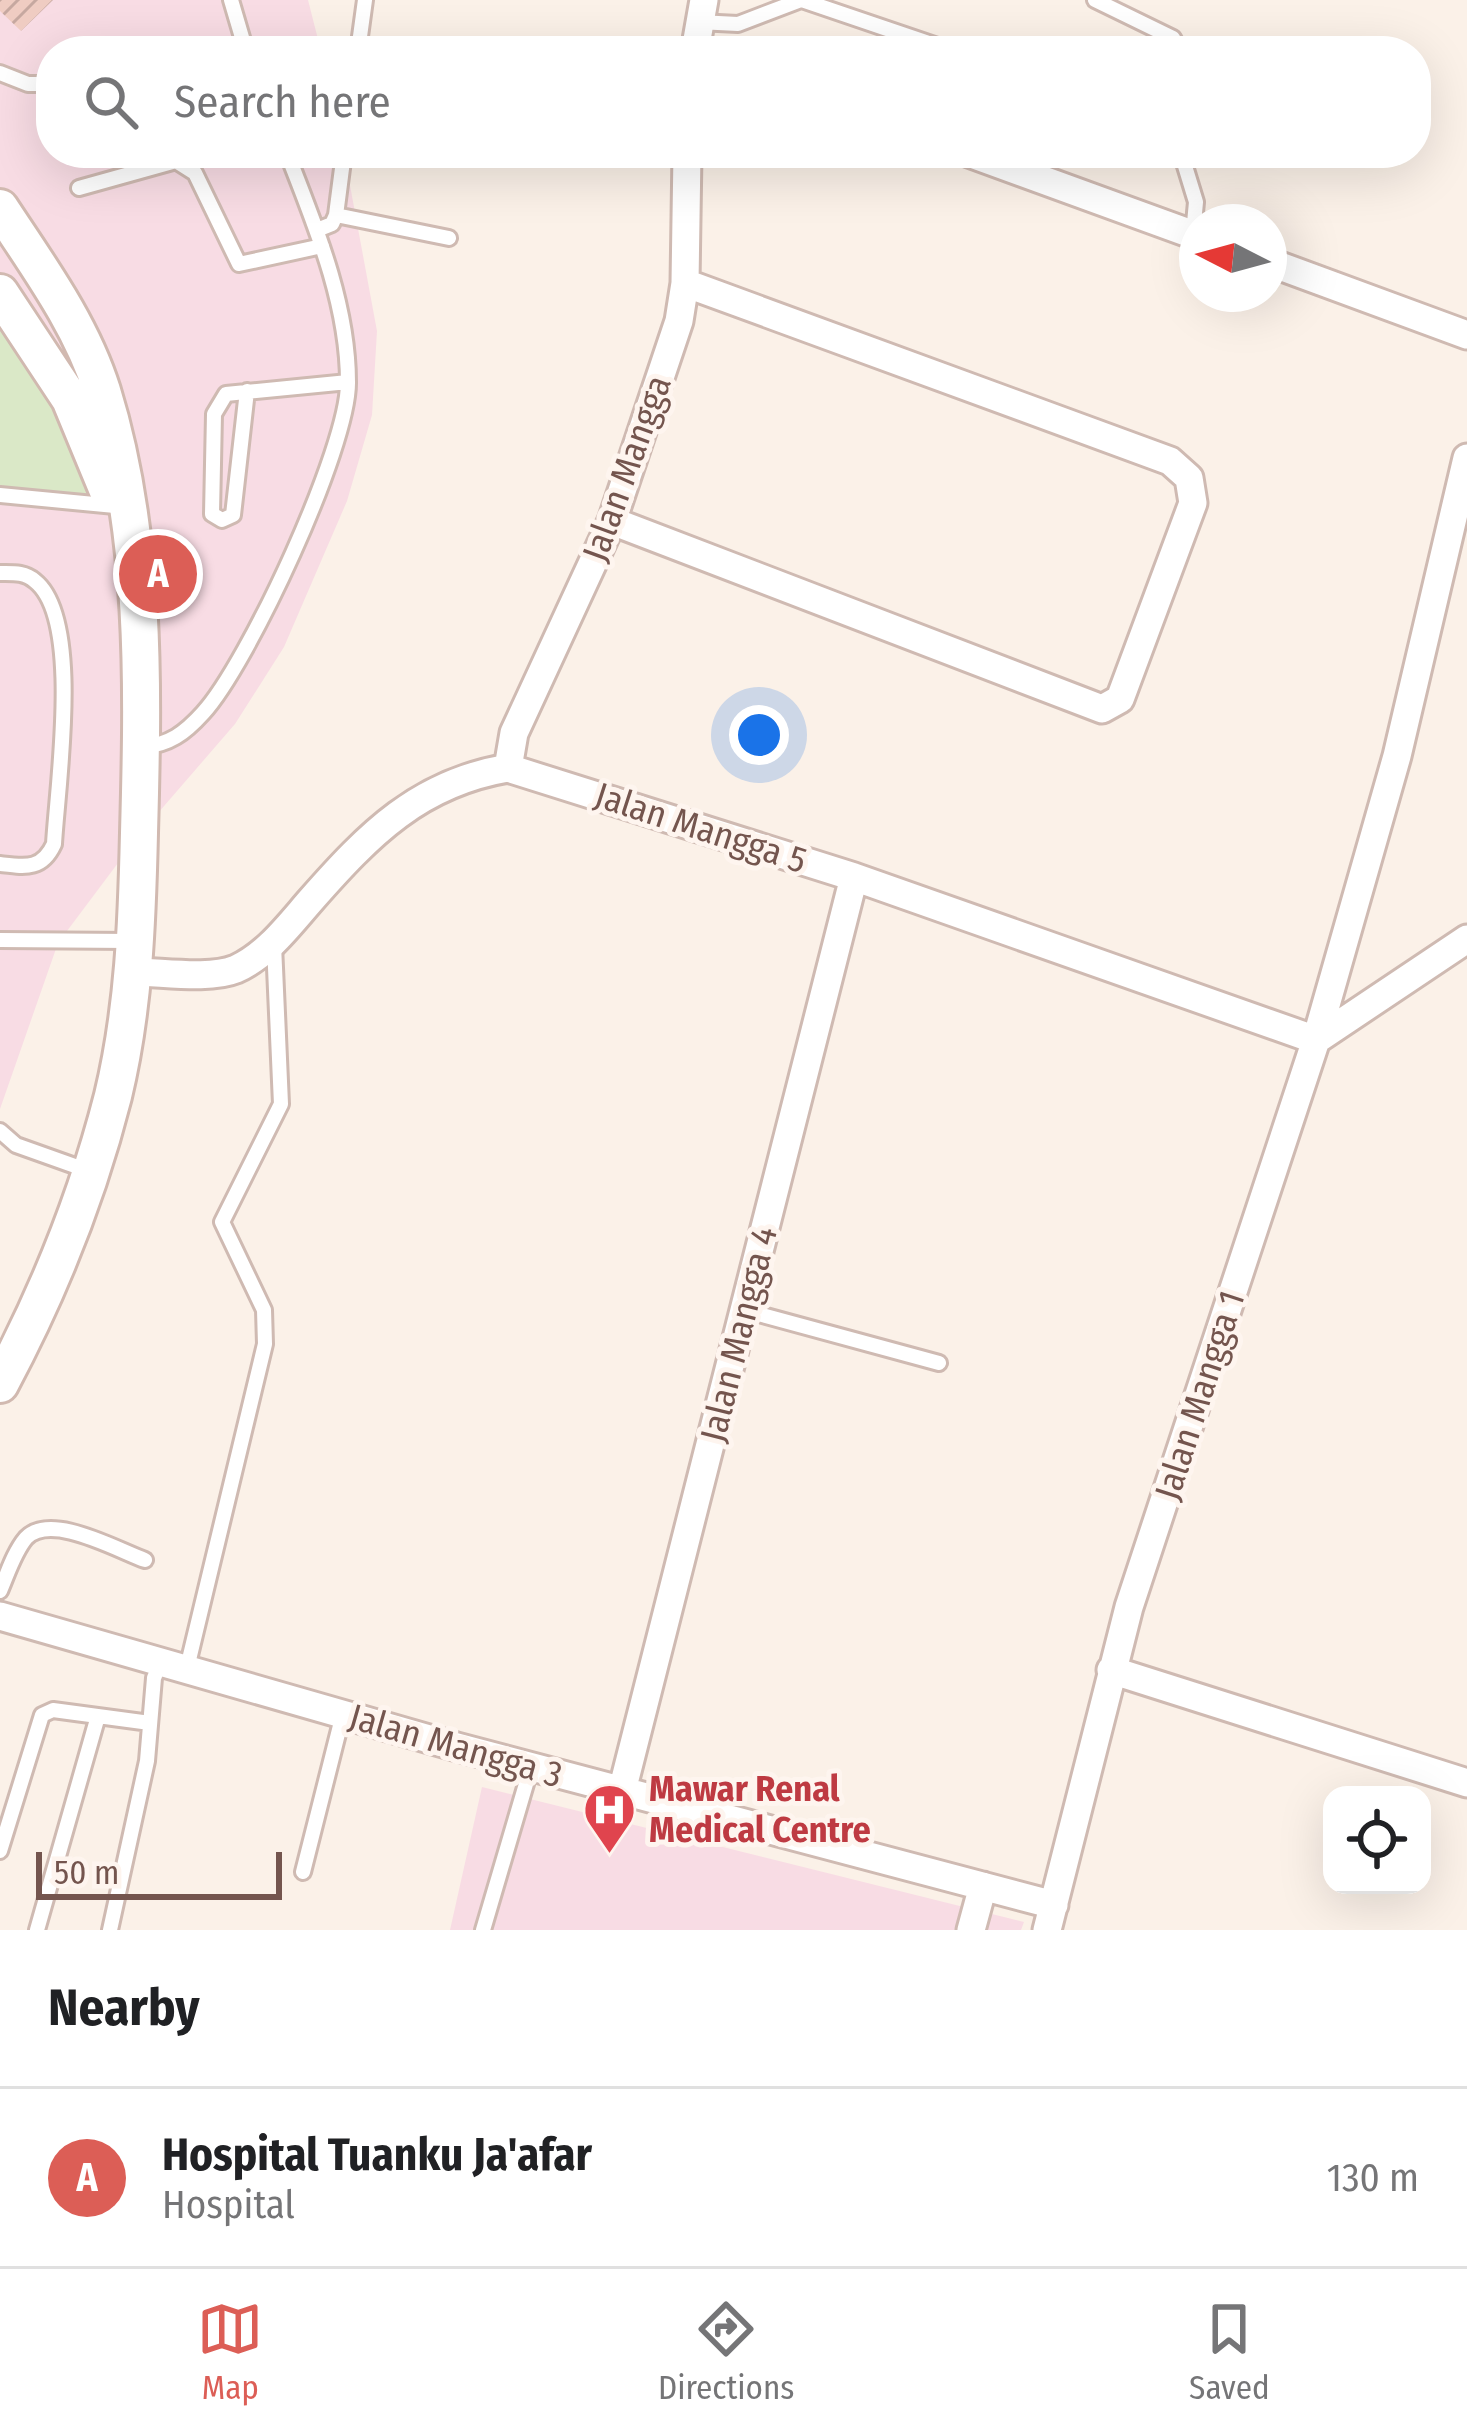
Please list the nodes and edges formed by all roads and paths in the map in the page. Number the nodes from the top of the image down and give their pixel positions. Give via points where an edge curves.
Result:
1 (231, 0) edge
2 (364, 0) edge
3 (802, 0) edge
4 (1095, 0) edge
5 (701, 11) edge
6 (242, 36) edge
7 (360, 36) edge
8 (908, 36) edge
9 (1169, 36) edge
10 (0, 74) edge
11 (36, 85) edge
12 (151, 168) edge
13 (187, 168) edge
14 (293, 168) edge
15 (342, 168) edge
16 (687, 168) edge
17 (1010, 168) edge
18 (1186, 168) edge
19 (80, 188) dead end
20 (1196, 204) edge
21 (0, 208) edge
22 (336, 215) junction
23 (1179, 229) edge
24 (320, 238) junction
25 (449, 238) dead end
26 (1287, 269) edge
27 (686, 283) junction
28 (0, 292) edge
29 (1467, 335) edge
30 (348, 382) junction
31 (247, 391) junction
32 (1467, 458) edge
33 (0, 495) edge
34 (126, 511) junction
35 (612, 521) junction
36 (0, 573) edge
37 (142, 747) junction
38 (508, 768) junction
39 (0, 864) edge
40 (854, 877) junction
41 (1467, 939) edge
42 (0, 940) edge
43 (274, 941) junction
44 (135, 956) junction
45 (1316, 1040) junction
46 (0, 1131) edge
47 (89, 1171) junction
48 (744, 1310) junction
49 (939, 1363) dead end
50 (4, 1368) edge
51 (145, 1560) dead end
52 (0, 1591) edge
53 (0, 1616) edge
54 (174, 1665) junction
55 (1111, 1670) junction
56 (343, 1714) junction
57 (98, 1716) junction
58 (150, 1723) junction
59 (531, 1767) junction
60 (1467, 1783) edge
61 (622, 1791) junction
62 (0, 1851) edge
63 (303, 1873) dead end
64 (983, 1886) junction
65 (1050, 1917) edge
66 (37, 1930) edge
67 (110, 1930) edge
68 (483, 1930) edge
69 (971, 1930) edge

1 - 6 lane
2 - 7 lane
3 - 5 lane via 738,24
3 - 8 lane
4 - 9 lane
10 - 11 lane
12 - 19 lane
13 - 24 lane via 239,264
14 - 24 lane
15 - 22 lane
16 - 27 street, Jalan Mangga
17 - 23 street
18 - 20 lane
21 - 34 street via 62,302 100,386
22 - 24 lane
22 - 25 lane
24 - 30 lane
26 - 29 street
27 - 35 street, Jalan Mangga
27 - 35 street via 1169,461 1189,478 1193,503 1120,699 1102,709
28 - 34 street via 70,399
30 - 31 lane
30 - 37 lane via 333,460 225,685 183,733
31 - 31 lane via 226,394 214,414 212,514 222,520 232,515
32 - 45 street via 1397,756
33 - 34 lane
34 - 37 street via 142,657
35 - 38 street, Jalan Mangga via 514,733
36 - 39 lane via 35,580 48,596 63,650 54,844 47,860 31,868
37 - 44 street
38 - 40 street, Jalan Mangga 5
38 - 43 street via 460,776 380,829
40 - 45 street, Jalan Mangga 5
40 - 48 street, Jalan Mangga 4
41 - 45 street
42 - 44 lane
43 - 44 street via 231,971
43 - 54 lane via 281,1104 222,1222 264,1310 266,1344
44 - 47 street via 113,1095
45 - 55 street, Jalan Mangga 1
46 - 47 lane via 16,1145
47 - 50 street via 49,1282
48 - 49 lane
48 - 61 street, Jalan Mangga 4
51 - 52 lane via 41,1529 27,1537
53 - 54 street, Jalan Mangga 3
54 - 56 street, Jalan Mangga 3
54 - 58 lane
55 - 60 street
55 - 65 street, Jalan Mangga 1
56 - 59 street, Jalan Mangga 3
56 - 63 lane
57 - 58 lane
57 - 62 lane via 53,1710 35,1724
57 - 66 lane
58 - 67 lane
59 - 61 street, Jalan Mangga 3
59 - 68 lane
61 - 64 street, Jalan Mangga 3
64 - 65 street, Jalan Mangga 3
64 - 69 street

